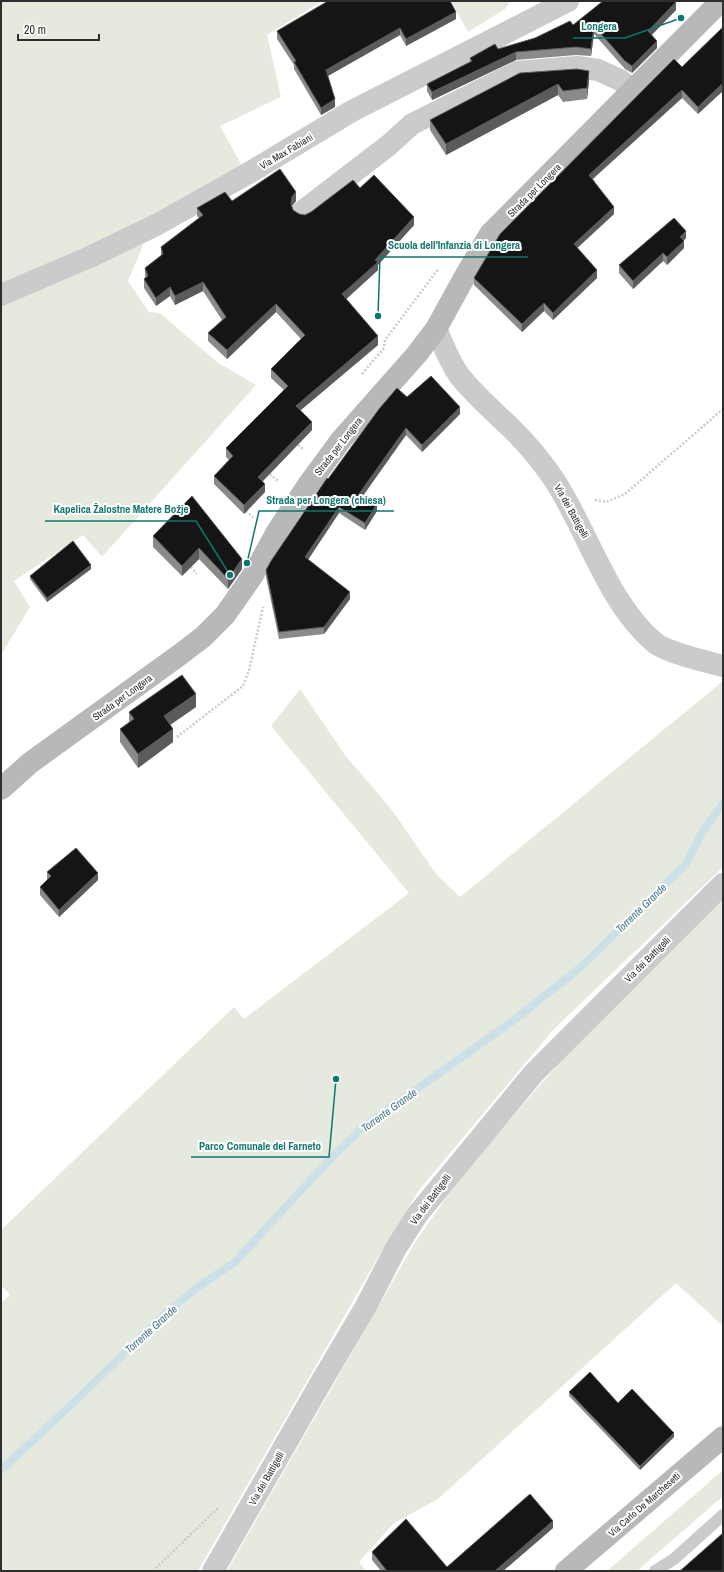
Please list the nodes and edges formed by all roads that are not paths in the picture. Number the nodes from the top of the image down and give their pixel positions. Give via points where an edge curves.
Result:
1 (568, 1) edge
2 (721, 1) edge
3 (633, 90) junction
4 (303, 211) dead end
5 (1, 295) edge
6 (436, 329) junction
7 (723, 666) edge
8 (1, 789) edge
9 (723, 884) edge
10 (723, 1437) edge
11 (723, 1515) edge
12 (213, 1571) edge
13 (566, 1571) edge
14 (655, 1571) edge

1 - 5 street, Via Max Fabiani via 352,112 158,224
2 - 3 street, Strada per Longera
3 - 4 street via 620,80 598,70 577,67 517,72 412,124 389,145
3 - 6 street, Strada per Longera via 490,234
6 - 7 street, Via dei Battigelli via 459,375 516,433 554,480 632,621 656,644
6 - 8 street, Strada per Longera via 341,440 278,530 253,575 225,615 202,637 30,763
9 - 12 street, Via dei Battigelli via 533,1074 417,1215
10 - 13 street, Via Carlo De Marchesetti
11 - 14 lane via 674,1559

